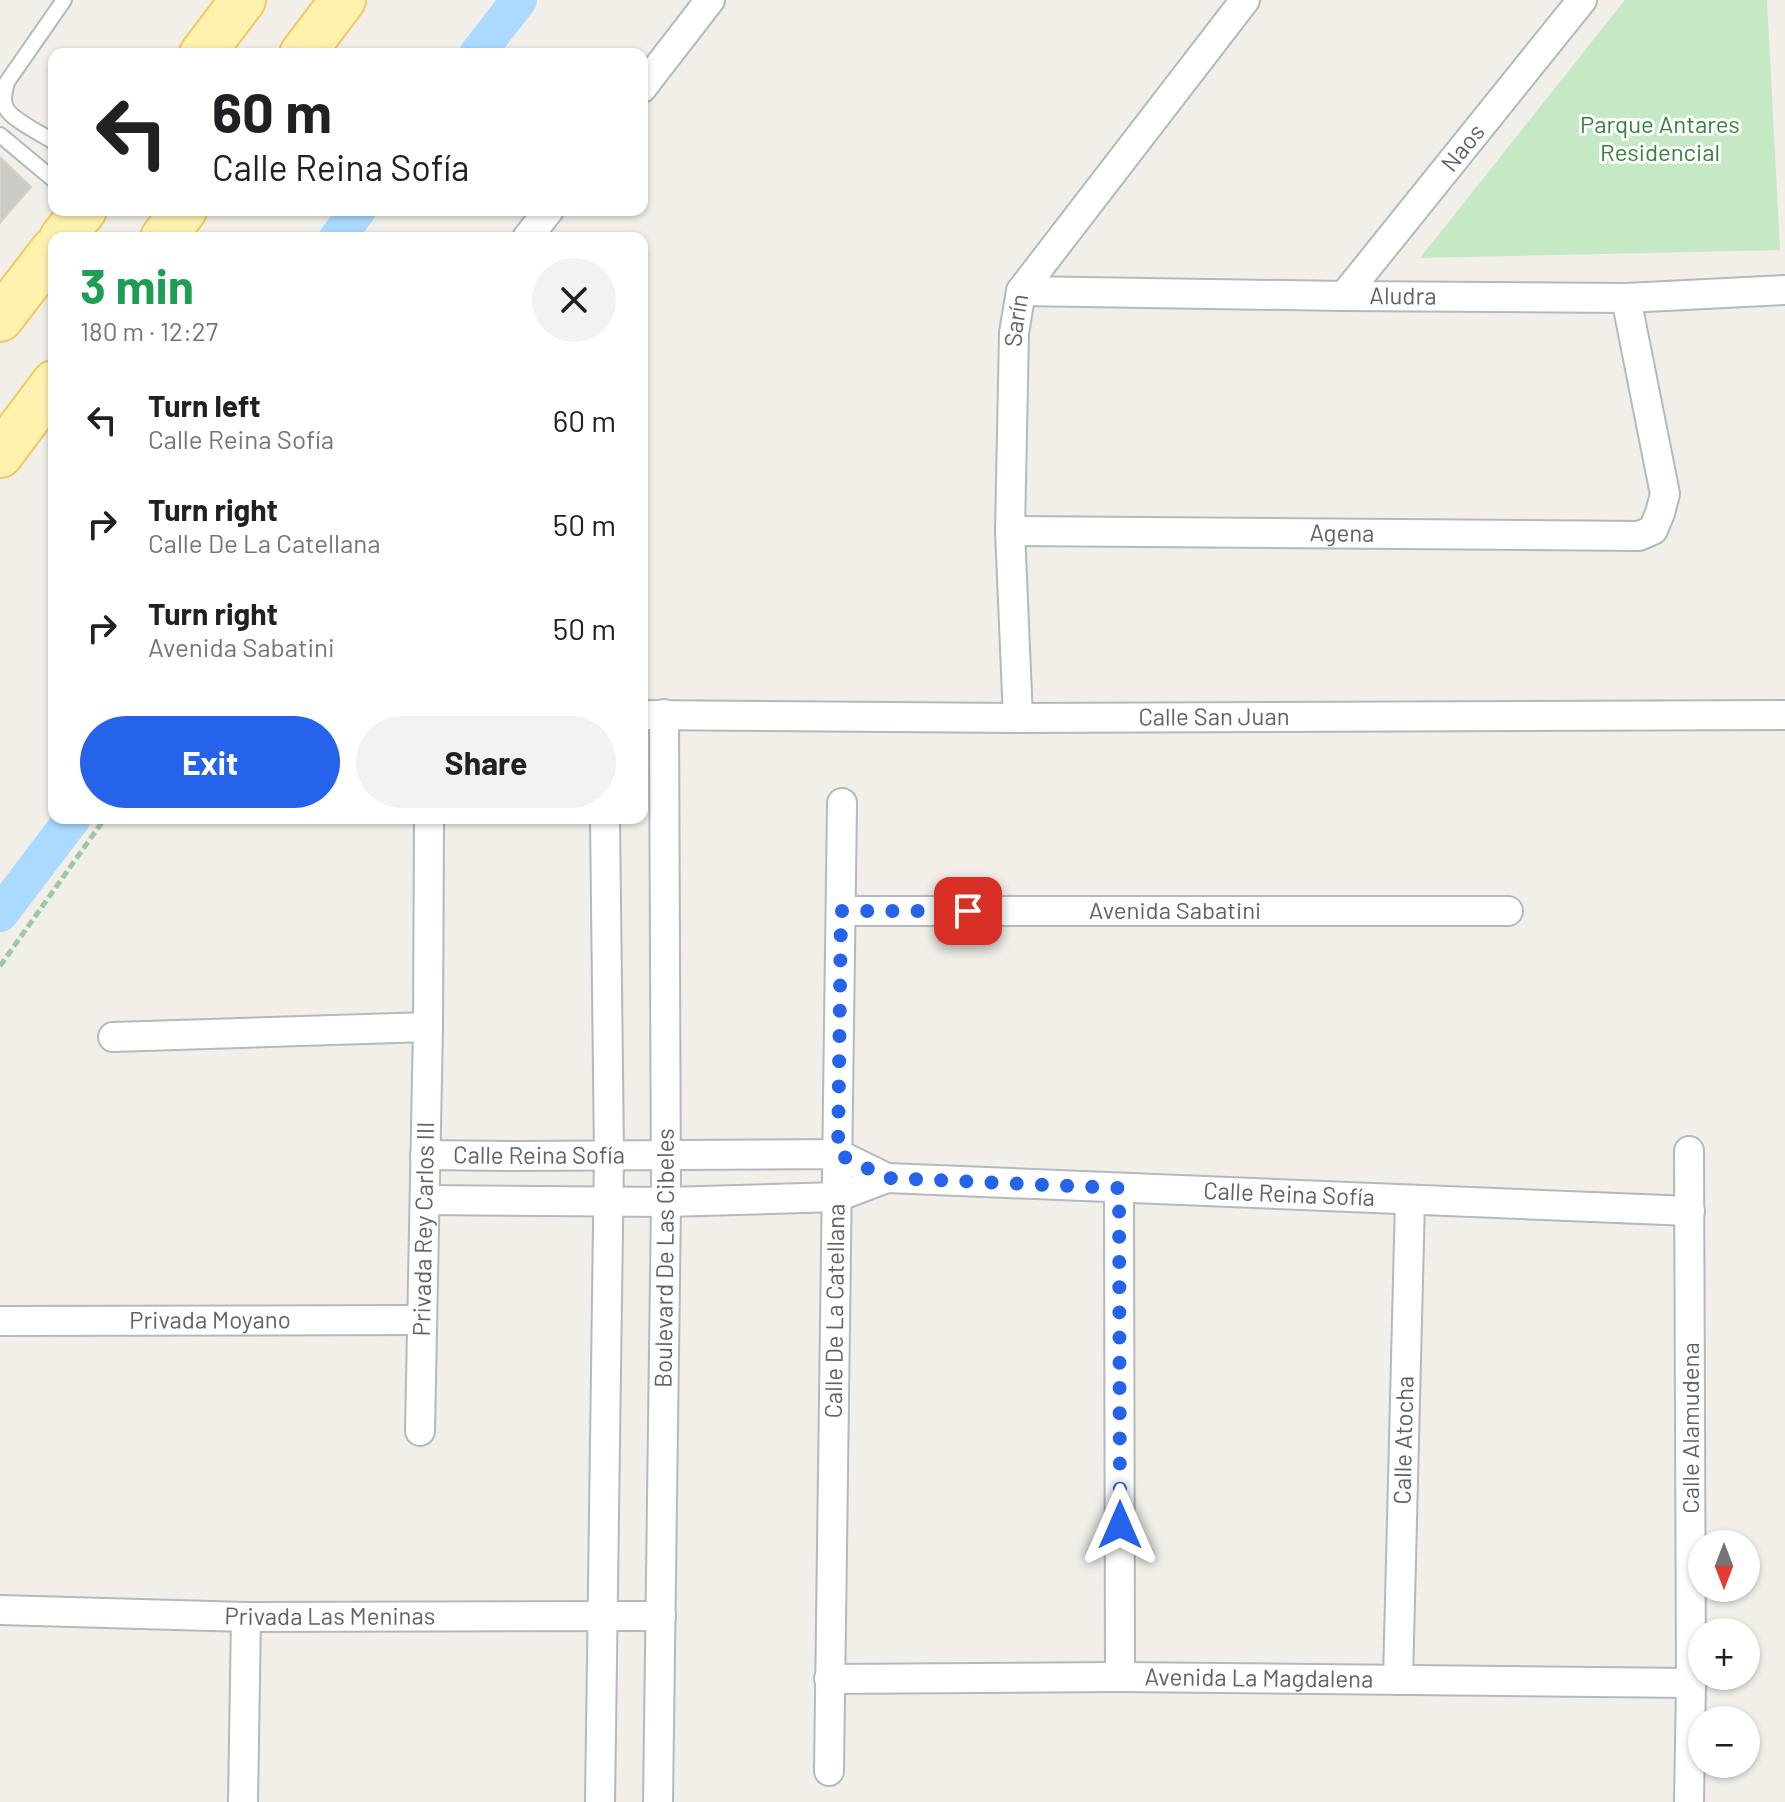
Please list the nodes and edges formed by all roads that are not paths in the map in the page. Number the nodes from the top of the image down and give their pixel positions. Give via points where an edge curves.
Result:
1 (64, 0) edge
2 (243, 0) edge
3 (343, 0) edge
4 (710, 0) edge
5 (1245, 0) edge
6 (1582, 0) edge
7 (207, 48) edge
8 (307, 48) edge
9 (648, 80) edge
10 (0, 135) edge
11 (48, 138) edge
12 (48, 175) edge
13 (79, 216) edge
14 (544, 216) edge
15 (67, 232) edge
16 (532, 232) edge
17 (48, 257) edge
18 (1785, 290) edge
19 (1021, 291) junction
20 (1344, 296) junction
21 (1626, 298) junction
22 (0, 319) edge
23 (48, 391) edge
24 (0, 455) edge
25 (1010, 531) junction
26 (653, 714) edge
27 (1785, 715) edge
28 (1018, 718) junction
29 (842, 803) dead end
30 (429, 824) dead end
31 (605, 824) edge
32 (841, 911) junction
33 (1508, 911) dead end
34 (428, 1027) junction
35 (113, 1037) dead end
36 (1689, 1151) dead end
37 (752, 1154) junction
38 (838, 1154) junction
39 (425, 1155) junction
40 (609, 1155) junction
41 (666, 1155) junction
42 (515, 1156) junction
43 (887, 1178) junction
44 (1119, 1188) junction
45 (837, 1197) junction
46 (752, 1198) junction
47 (425, 1200) junction
48 (517, 1200) junction
49 (608, 1200) junction
50 (1410, 1200) junction
51 (666, 1202) junction
52 (1690, 1211) junction
53 (421, 1320) junction
54 (0, 1321) edge
55 (420, 1431) dead end
56 (0, 1610) edge
57 (602, 1615) junction
58 (661, 1616) junction
59 (246, 1617) junction
60 (1691, 1618) edge
61 (1120, 1677) junction
62 (829, 1679) junction
63 (1398, 1680) junction
64 (1688, 1683) edge
65 (1691, 1690) edge
66 (829, 1771) dead end
67 (243, 1802) edge
68 (600, 1802) edge
69 (658, 1802) edge
70 (1689, 1802) edge

1 - 11 lane via 7,82 4,95 11,115
2 - 7 main road
3 - 8 main road
4 - 9 street
5 - 19 street, Sarín
6 - 20 street, Naos
10 - 12 lane
13 - 15 main road
14 - 16 street
17 - 22 main road
18 - 21 street, Aludra
19 - 20 street, Aludra
19 - 25 street, Sarín via 1014,333
20 - 21 street, Aludra
21 - 25 street, Agena via 1665,494 1653,530 1639,536
23 - 24 main road
25 - 28 street, Sarín
26 - 28 street, Calle San Juan
26 - 41 street, Boulevard De Las Cibeles
27 - 28 street, Calle San Juan
29 - 32 street, Calle De La Catellana
30 - 34 street, Privada Rey Carlos III
31 - 40 street
32 - 33 street, Avenida Sabatini
32 - 38 street, Calle De La Catellana
34 - 35 street
34 - 39 street, Privada Rey Carlos III
36 - 52 street, Calle Alamudena
37 - 38 street, Calle Reina Sofía
37 - 41 street, Calle Reina Sofía
37 - 46 street
38 - 43 street, Calle Reina Sofía
38 - 45 street, Calle De La Catellana
39 - 42 street, Calle Reina Sofía
39 - 47 street, Privada Rey Carlos III
40 - 41 street, Calle Reina Sofía
40 - 42 street, Calle Reina Sofía
40 - 49 street
41 - 51 street, Boulevard De Las Cibeles
42 - 48 street
43 - 44 street, Calle Reina Sofía
43 - 45 street, Calle Reina Sofía
44 - 50 street, Calle Reina Sofía
44 - 61 street
45 - 46 street, Calle Reina Sofía
45 - 62 street, Calle De La Catellana
46 - 51 street, Calle Reina Sofía
47 - 48 street, Calle Reina Sofía
47 - 53 street, Privada Rey Carlos III
48 - 49 street, Calle Reina Sofía
49 - 51 street, Calle Reina Sofía
49 - 57 street
50 - 52 street, Calle Reina Sofía
50 - 63 street, Calle Atocha
51 - 58 street, Boulevard De Las Cibeles
52 - 60 street, Calle Alamudena
53 - 54 street, Privada Moyano
53 - 55 street, Privada Rey Carlos III
56 - 59 street, Privada Las Meninas
57 - 58 street, Privada Las Meninas
57 - 59 street, Privada Las Meninas
57 - 68 street
58 - 69 street, Boulevard De Las Cibeles
59 - 67 street
61 - 62 street, Avenida La Magdalena
61 - 63 street, Avenida La Magdalena
62 - 66 street, Calle De La Catellana
63 - 64 street, Avenida La Magdalena
65 - 70 street, Calle Alamudena

